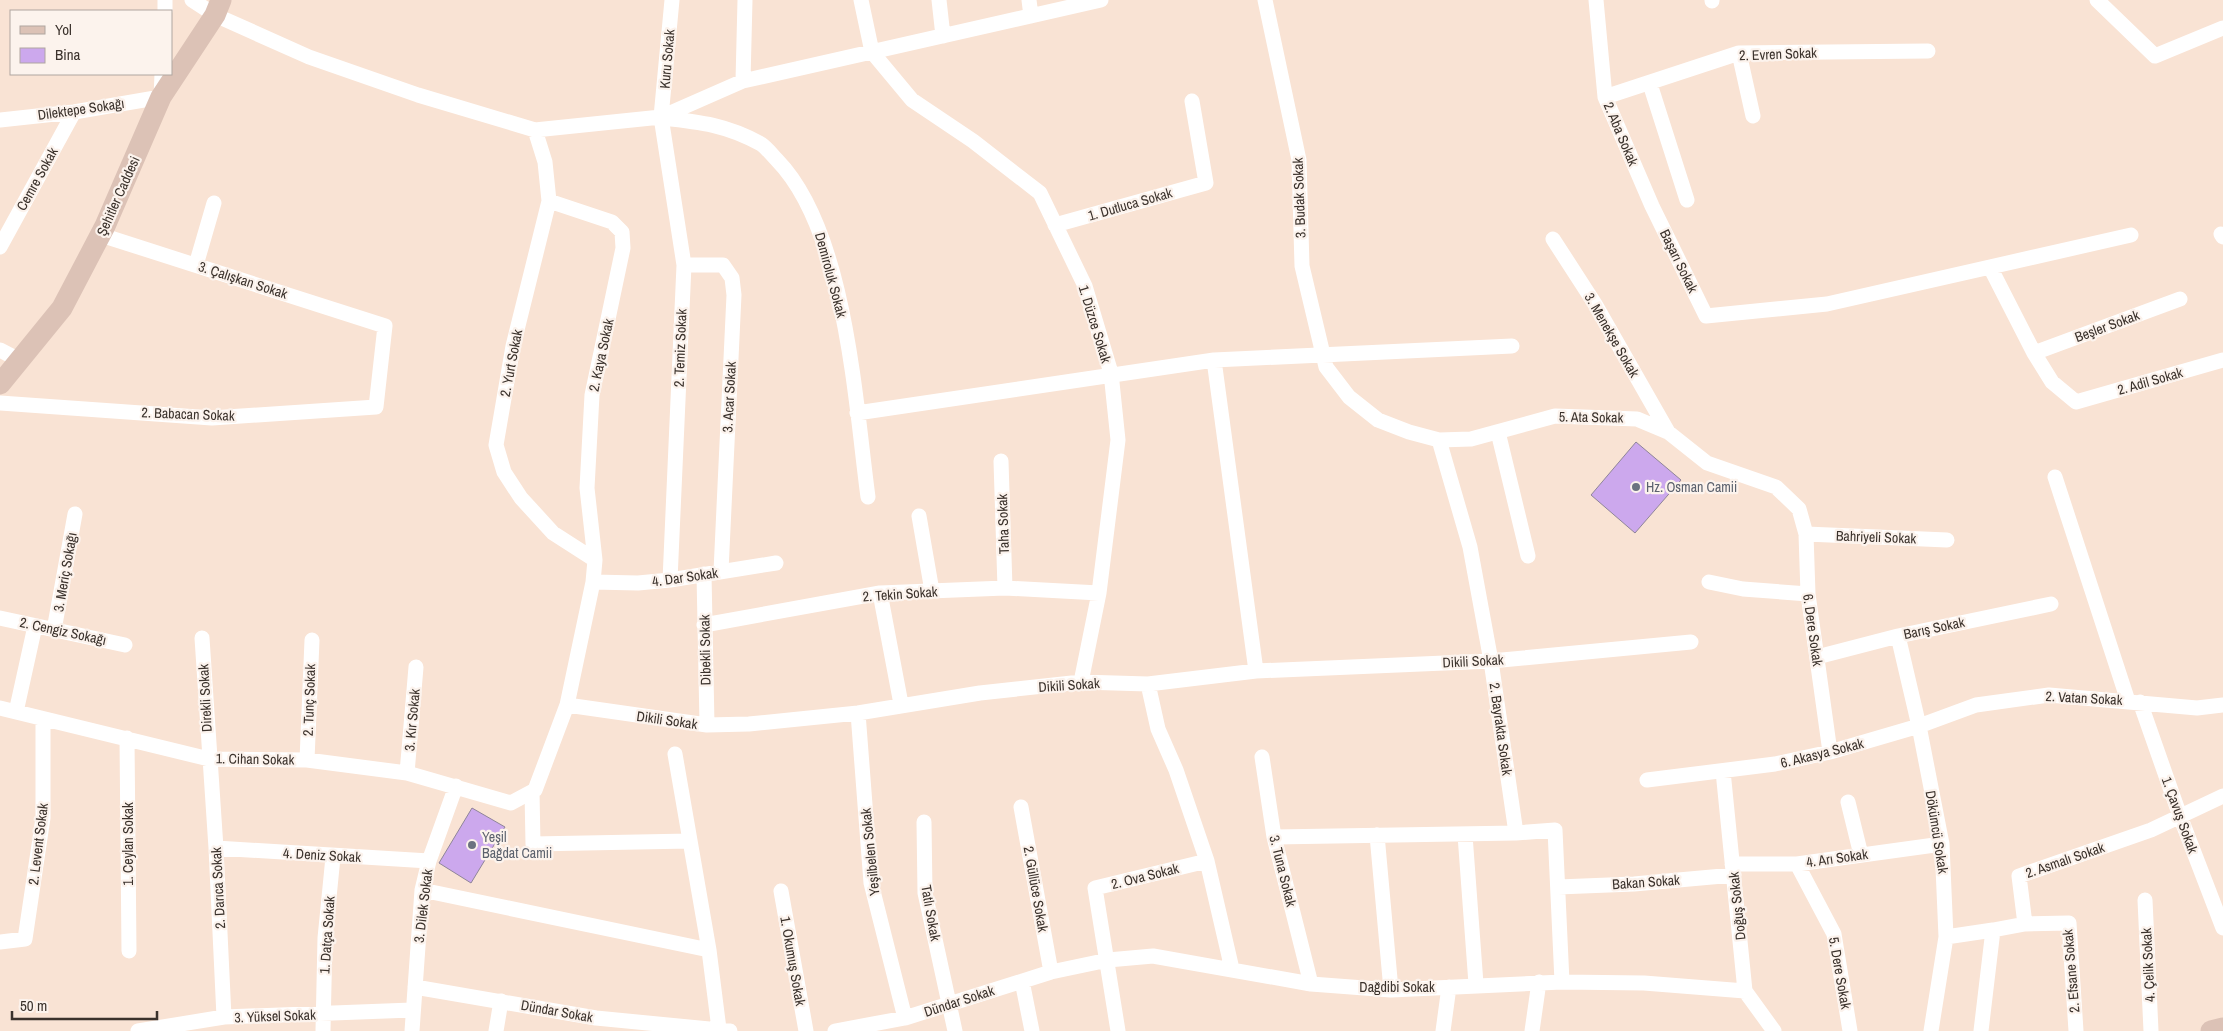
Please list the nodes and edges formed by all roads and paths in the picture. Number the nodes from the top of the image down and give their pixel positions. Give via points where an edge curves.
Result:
1 (192, 0) edge
2 (672, 0) edge
3 (745, 0) edge
4 (861, 0) edge
5 (939, 0) edge
6 (1029, 0) edge
7 (1101, 0) edge
8 (1265, 0) edge
9 (1596, 0) edge
10 (2097, 0) edge
11 (218, 8) edge
12 (1031, 16) junction
13 (2223, 28) edge
14 (943, 36) junction
15 (1928, 51) dead end
16 (872, 52) junction
17 (1739, 53) junction
18 (162, 75) edge
19 (743, 81) junction
20 (1650, 84) junction
21 (161, 97) junction
22 (1605, 97) junction
23 (1192, 101) dead end
24 (74, 112) junction
25 (1753, 116) dead end
26 (661, 118) junction
27 (0, 120) edge
28 (535, 130) junction
29 (1688, 200) dead end
30 (549, 201) junction
31 (214, 203) dead end
32 (1652, 206) joint
33 (1055, 225) junction
34 (101, 235) junction
35 (2131, 235) dead end
36 (1552, 239) dead end
37 (0, 247) edge
38 (196, 265) junction
39 (684, 265) junction
40 (1990, 267) junction
41 (2180, 299) dead end
42 (1512, 346) dead end
43 (0, 350) edge
44 (2034, 353) junction
45 (1214, 360) junction
46 (2223, 360) edge
47 (21, 361) junction
48 (1324, 361) junction
49 (1111, 373) junction
50 (0, 384) edge
51 (0, 403) edge
52 (376, 408) joint
53 (857, 413) junction
54 (1498, 432) junction
55 (1668, 432) junction
56 (1439, 440) junction
57 (1001, 461) dead end
58 (2055, 477) dead end
59 (868, 497) dead end
60 (1799, 509) joint
61 (75, 514) dead end
62 (919, 516) dead end
63 (1806, 534) junction
64 (1947, 540) dead end
65 (1528, 556) dead end
66 (595, 560) junction
67 (776, 563) dead end
68 (721, 571) junction
69 (704, 574) junction
70 (670, 580) junction
71 (593, 582) junction
72 (1709, 582) dead end
73 (1005, 588) junction
74 (932, 591) junction
75 (880, 592) junction
76 (1099, 593) junction
77 (1808, 594) junction
78 (2051, 604) dead end
79 (0, 618) edge
80 (35, 626) junction
81 (704, 626) junction
82 (54, 630) junction
83 (1898, 636) junction
84 (202, 638) dead end
85 (312, 640) dead end
86 (1691, 642) dead end
87 (125, 645) dead end
88 (1818, 657) junction
89 (1491, 661) junction
90 (416, 667) dead end
91 (1256, 671) junction
92 (1081, 682) junction
93 (1148, 684) junction
94 (2134, 701) junction
95 (902, 704) junction
96 (568, 705) junction
97 (2223, 705) edge
98 (0, 708) edge
99 (16, 712) junction
100 (858, 713) junction
101 (43, 719) junction
102 (707, 725) junction
103 (1919, 726) junction
104 (128, 738) junction
105 (1830, 752) junction
106 (676, 754) dead end
107 (1262, 757) dead end
108 (209, 759) junction
109 (307, 760) junction
110 (1723, 772) junction
111 (407, 773) junction
112 (1647, 780) dead end
113 (456, 786) junction
114 (532, 792) junction
115 (2223, 796) edge
116 (1848, 802) dead end
117 (1021, 807) dead end
118 (2180, 816) junction
119 (924, 822) dead end
120 (1516, 832) junction
121 (1465, 834) junction
122 (1377, 835) junction
123 (1274, 837) junction
124 (690, 841) junction
125 (1942, 844) junction
126 (216, 848) junction
127 (1861, 855) junction
128 (334, 857) junction
129 (429, 861) junction
130 (1207, 861) junction
131 (1797, 864) junction
132 (1733, 869) junction
133 (1558, 887) junction
134 (422, 890) junction
135 (781, 891) dead end
136 (2145, 900) dead end
137 (2024, 924) junction
138 (2223, 928) edge
139 (1993, 930) junction
140 (1946, 937) junction
141 (0, 942) edge
142 (709, 950) junction
143 (129, 951) dead end
144 (1108, 960) junction
145 (1232, 969) junction
146 (1051, 972) junction
147 (1022, 981) junction
148 (1538, 982) junction
149 (1562, 982) junction
150 (1311, 984) junction
151 (1476, 984) junction
152 (415, 987) junction
153 (1449, 987) junction
154 (1391, 990) junction
155 (1745, 991) junction
156 (501, 1001) junction
157 (950, 1003) junction
158 (412, 1010) junction
159 (324, 1014) junction
160 (224, 1017) junction
161 (905, 1018) junction
162 (2223, 1028) edge
163 (860, 1029) edge
164 (725, 1030) edge
165 (138, 1031) edge
166 (322, 1031) edge
167 (412, 1031) edge
168 (496, 1031) edge
169 (806, 1031) edge
170 (835, 1031) edge
171 (955, 1031) edge
172 (1032, 1031) edge
173 (1118, 1031) edge
174 (1443, 1031) edge
175 (1532, 1031) edge
176 (1774, 1031) edge
177 (1850, 1031) edge
178 (1932, 1031) edge
179 (1981, 1031) edge
180 (2076, 1031) edge
181 (2151, 1031) edge
182 (2211, 1031) edge

1 - 11 street
2 - 26 street, Kuru Sokak
3 - 19 street
4 - 16 street
5 - 14 street
6 - 12 street
7 - 12 street
8 - 48 street, 3. Budak Sokak via 1300,160 1302,266
9 - 22 street, 2. Aba Sokak
10 - 13 street via 2155,56
11 - 21 street, Şehitler Caddesi
11 - 28 street via 309,57
12 - 14 street
14 - 16 street
15 - 17 street, 2. Evren Sokak
16 - 19 street
16 - 33 street, 1. Düzce Sokak via 912,100 1040,194
17 - 20 street, 2. Evren Sokak
17 - 25 street
18 - 21 street
19 - 26 street
20 - 22 street, 2. Evren Sokak
20 - 29 street
21 - 24 street, Dilektepe Sokağı
21 - 34 street, Şehitler Caddesi
22 - 32 street, 2. Aba Sokak
23 - 33 street, 1. Dutluca Sokak via 1206,183
24 - 27 street, Dilektepe Sokağı
24 - 37 street, Cemre Sokak
26 - 28 street
26 - 39 street, 2. Temiz Sokak
26 - 53 street, Demiroluk Sokak via 717,124 762,145 791,175 821,233 842,311
28 - 30 street, 2. Yurt Sokak via 545,162
30 - 66 street, 2. Yurt Sokak via 513,346 496,445 504,472 521,498 553,533
30 - 66 street, 2. Kaya Sokak via 612,222 622,232 623,248 592,395 587,488
31 - 38 street
32 - 40 street, Başarı Sokak via 1706,316 1827,304
33 - 49 street, 1. Düzce Sokak via 1085,286
34 - 38 street, 3. Çalışkan Sokak
34 - 47 street, Şehitler Caddesi via 62,308
35 - 40 street
36 - 55 street, 3. Menekşe Sokak via 1595,304
38 - 52 street, 3. Çalışkan Sokak via 385,326
39 - 68 street, 3. Acar Sokak via 723,265 732,278 734,295
39 - 70 street, 2. Temiz Sokak
40 - 44 street
41 - 44 street, Beşler Sokak
42 - 48 street
43 - 47 street
44 - 46 street, 2. Adil Sokak via 2052,382 2076,402
45 - 48 street
45 - 49 street
45 - 91 street
47 - 50 street, Şehitler Caddesi
48 - 56 street, 5. Ata Sokak via 1348,397 1378,420
49 - 53 street
49 - 76 street, 1. Düzce Sokak via 1118,440
51 - 52 street, 2. Babacan Sokak via 212,418
53 - 59 street, Demiroluk Sokak
54 - 55 street, 5. Ata Sokak via 1555,416 1637,419
54 - 56 street, 5. Ata Sokak via 1471,439
54 - 65 street
55 - 60 street, 5. Ata Sokak via 1707,463 1776,487
56 - 89 street, 2. Bayrakta Sokak via 1470,547
57 - 73 street, Taha Sokak
58 - 94 street, 1. Çavuş Sokak
60 - 63 street, 6. Dere Sokak
61 - 82 street, 3. Meriç Sokağı
62 - 74 street
63 - 64 street, Bahriyeli Sokak
63 - 77 street, 6. Dere Sokak
66 - 71 street
67 - 68 street, 4. Dar Sokak
68 - 69 street, 4. Dar Sokak
69 - 70 street, 4. Dar Sokak
69 - 81 street, Dibekli Sokak
70 - 71 street, 4. Dar Sokak
71 - 96 street
72 - 77 street via 1743,589
73 - 74 street, 2. Tekin Sokak
73 - 76 street, 2. Tekin Sokak
74 - 75 street, 2. Tekin Sokak
75 - 81 street, 2. Tekin Sokak
75 - 95 street
76 - 92 street, 1. Düzce Sokak
77 - 88 street, 6. Dere Sokak
78 - 83 street, Barış Sokak
79 - 80 street, 2. Cengiz Sokağı
80 - 82 street, 2. Cengiz Sokağı
80 - 99 street
81 - 102 street, Dibekli Sokak
82 - 87 street, 2. Cengiz Sokağı
83 - 88 street, Barış Sokak
83 - 103 street, Dökümcü Sokak
84 - 108 street, Direkli Sokak
85 - 109 street, 2. Tunç Sokak
86 - 89 street, Dikili Sokak
88 - 105 street, 6. Dere Sokak
89 - 91 street, Dikili Sokak
89 - 120 street, 2. Bayrakta Sokak
90 - 111 street, 3. Kır Sokak
91 - 93 street, Dikili Sokak
92 - 93 street, Dikili Sokak
92 - 95 street, Dikili Sokak
93 - 130 street via 1158,729 1176,770
94 - 97 street, 2. Vatan Sokak via 2197,708
94 - 103 street, 2. Vatan Sokak via 2049,695 1976,705
94 - 118 street, 1. Çavuş Sokak
95 - 100 street, Dikili Sokak
96 - 102 street, Dikili Sokak
96 - 114 street
98 - 99 street, 1. Cihan Sokak
99 - 101 street, 1. Cihan Sokak
100 - 102 street, Dikili Sokak
100 - 161 street, Yeşilbelen Sokak via 871,883
101 - 104 street, 1. Cihan Sokak
101 - 141 street, 2. Levent Sokak via 44,818 25,938
103 - 105 street, 6. Akasya Sokak
103 - 125 street, Dökümcü Sokak
104 - 108 street, 1. Cihan Sokak
104 - 143 street, 1. Ceylan Sokak
105 - 110 street, 6. Akasya Sokak
106 - 124 street
107 - 123 street, 3. Tuna Sokak
108 - 109 street, 1. Cihan Sokak
108 - 126 street, 2. Darıca Sokak
109 - 111 street, 1. Cihan Sokak
110 - 112 street, 6. Akasya Sokak
110 - 132 street, Doğuş Sokak
111 - 113 street, 1. Cihan Sokak
113 - 114 street, 1. Cihan Sokak via 511,803
113 - 129 street, 3. Dilek Sokak
114 - 124 street via 533,844
115 - 118 street, 2. Asmalı Sokak
116 - 127 street
117 - 146 street, 2. Güllüce Sokak
118 - 137 street, 2. Asmalı Sokak via 2151,830 2019,876
118 - 138 street, 1. Çavuş Sokak
119 - 157 street, Tatlı Sokak via 925,893
120 - 121 street
120 - 133 street via 1556,830
121 - 122 street
121 - 151 street
122 - 123 street
122 - 154 street
123 - 150 street, 3. Tuna Sokak
124 - 142 street
125 - 127 street, 4. Arı Sokak
125 - 140 street, Dökümcü Sokak
126 - 128 street, 4. Deniz Sokak
126 - 160 street, 2. Darıca Sokak
127 - 131 street, 4. Arı Sokak
128 - 129 street, 4. Deniz Sokak
128 - 159 street, 1. Datça Sokak via 325,938
129 - 134 street, 3. Dilek Sokak
130 - 144 street, 2. Ova Sokak via 1095,888
130 - 145 street
131 - 132 street, 4. Arı Sokak
131 - 177 street, 5. Dere Sokak via 1834,934
132 - 133 street, Bakan Sokak via 1634,884
132 - 155 street, Doğuş Sokak
133 - 149 street
134 - 142 street
134 - 152 street, 3. Dilek Sokak
135 - 169 street, 1. Okumuş Sokak
136 - 181 street, 4. Çelik Sokak
137 - 139 street
137 - 180 street, 2. Efsane Sokak via 2068,923
139 - 140 street
139 - 179 street
140 - 178 street, Dökümcü Sokak
142 - 164 street
144 - 145 street, Dağdibi Sokak via 1153,956
144 - 146 street, Dağdibi Sokak
144 - 173 street
145 - 150 street, Dağdibi Sokak
146 - 147 street, Dündar Sokak
147 - 157 street, Dündar Sokak
147 - 172 street
148 - 149 street, Dağdibi Sokak
148 - 151 street, Dağdibi Sokak
148 - 175 street
149 - 155 street, Dağdibi Sokak via 1644,983
150 - 154 street, Dağdibi Sokak
151 - 153 street, Dağdibi Sokak
152 - 156 street, Dündar Sokak
152 - 158 street, 3. Dilek Sokak
153 - 154 street, Dağdibi Sokak
153 - 174 street
155 - 176 street
156 - 164 street, Dündar Sokak via 596,1018
156 - 168 street
157 - 161 street, Dündar Sokak
157 - 171 street, Tatlı Sokak
158 - 159 street, 3. Yüksel Sokak
158 - 167 street, 3. Dilek Sokak
159 - 160 street, 3. Yüksel Sokak
159 - 166 street, 1. Datça Sokak
160 - 165 street, 3. Yüksel Sokak
161 - 163 street, Dündar Sokak
162 - 182 street
163 - 170 street, Dündar Sokak

